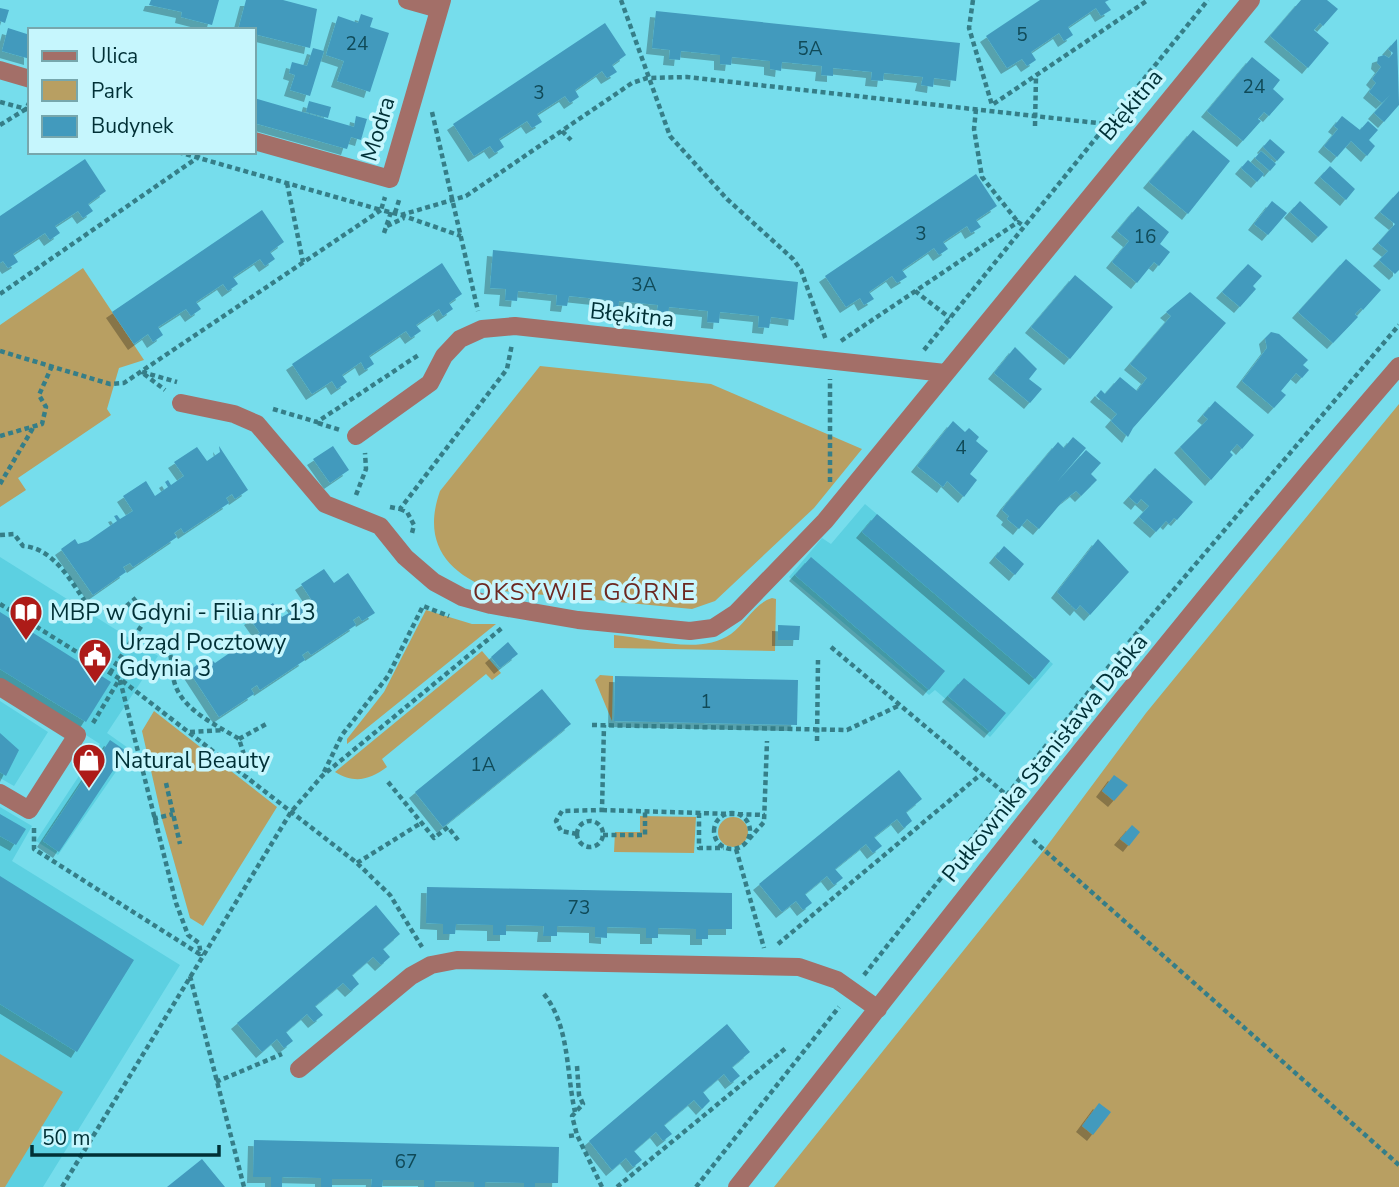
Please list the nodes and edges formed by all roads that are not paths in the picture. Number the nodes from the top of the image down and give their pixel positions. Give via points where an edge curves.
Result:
1 (407, 0) edge
2 (1251, 0) edge
3 (440, 4) edge
4 (0, 70) edge
5 (28, 78) edge
6 (256, 142) edge
7 (1399, 366) edge
8 (945, 373) junction
9 (181, 403) road end
10 (356, 436) road end
11 (0, 687) edge
12 (0, 793) edge
13 (878, 1009) junction
14 (299, 1069) dead end
15 (737, 1187) edge

1 - 3 street
2 - 8 street, Błękitna
3 - 6 street, Modra via 390,179
4 - 5 street
7 - 13 street, Pułkownika Stanisława Dąbka via 1300,481
8 - 9 street, Błękitna via 825,521 736,613 713,628 690,631 603,623 491,606 462,597 434,582 405,557 380,526 325,504 257,425 234,414
8 - 10 street, Błękitna via 830,356 515,326 482,329 460,339 444,356 430,383
11 - 12 street via 77,735 29,810
13 - 14 street via 819,972 457,960 431,965 411,976
13 - 15 street, Pułkownika Stanisława Dąbka

